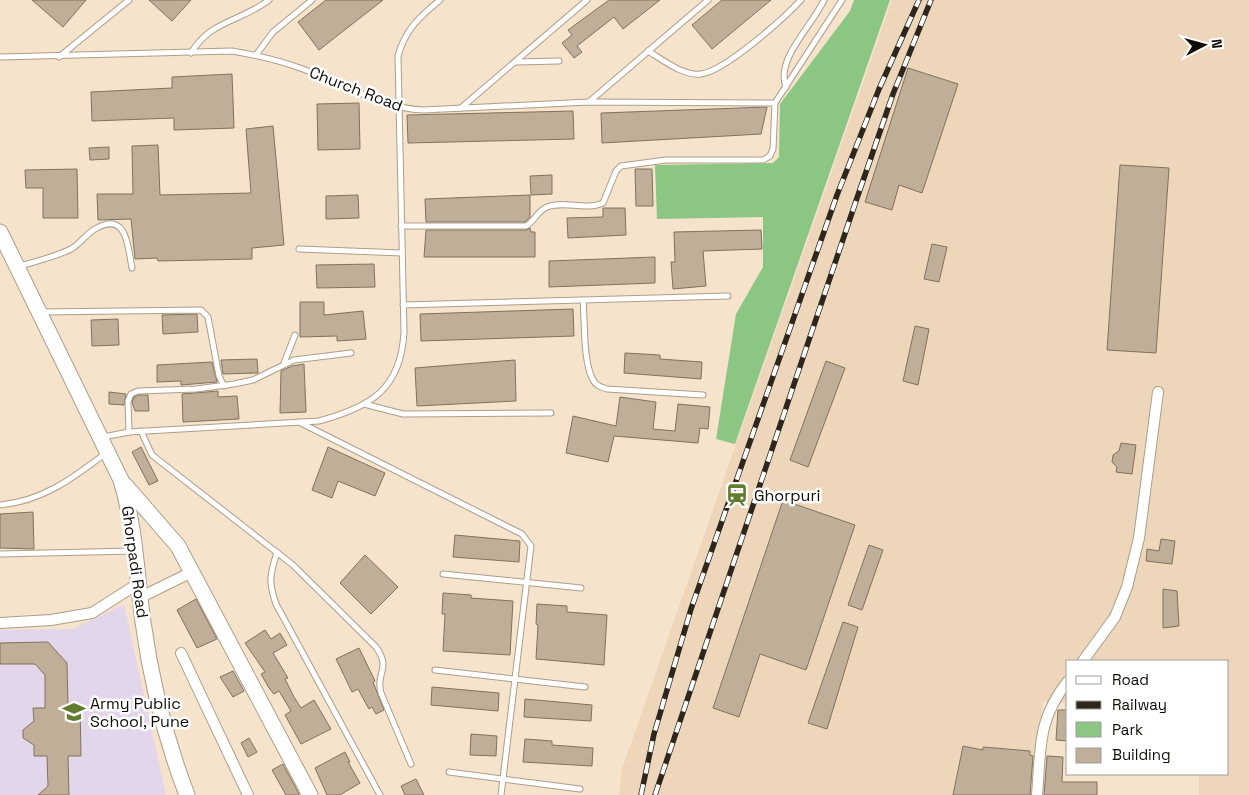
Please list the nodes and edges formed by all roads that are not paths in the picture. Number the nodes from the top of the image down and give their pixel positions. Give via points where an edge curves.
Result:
1 (128, 0) edge
2 (268, 0) edge
3 (312, 0) edge
4 (440, 0) edge
5 (587, 0) edge
6 (708, 0) edge
7 (800, 0) edge
8 (824, 0) edge
9 (842, 0) edge
10 (648, 51) junction
11 (191, 53) junction
12 (256, 55) junction
13 (0, 57) edge
14 (59, 57) junction
15 (559, 61) dead end
16 (515, 62) junction
17 (786, 87) junction
18 (589, 102) junction
19 (775, 102) junction
20 (461, 108) junction
21 (401, 109) junction
22 (402, 226) junction
23 (0, 232) edge
24 (299, 248) dead end
25 (402, 253) junction
26 (17, 266) junction
27 (132, 268) dead end
28 (728, 296) dead end
29 (583, 300) junction
30 (404, 305) junction
31 (39, 312) junction
32 (295, 335) dead end
33 (351, 353) dead end
34 (284, 364) junction
35 (224, 386) junction
36 (1158, 392) dead end
37 (703, 395) dead end
38 (364, 404) junction
39 (551, 413) dead end
40 (298, 421) junction
41 (129, 432) junction
42 (141, 432) junction
43 (100, 438) junction
44 (107, 453) junction
45 (121, 480) junction
46 (0, 505) edge
47 (137, 551) junction
48 (277, 552) junction
49 (0, 554) edge
50 (192, 572) junction
51 (443, 574) dead end
52 (527, 583) junction
53 (581, 588) dead end
54 (140, 590) junction
55 (0, 623) edge
56 (181, 653) dead end
57 (1084, 660) edge
58 (435, 670) dead end
59 (515, 679) junction
60 (1066, 684) edge
61 (585, 687) dead end
62 (411, 764) dead end
63 (449, 772) dead end
64 (503, 779) junction
65 (580, 789) dead end
66 (187, 795) edge
67 (248, 795) edge
68 (310, 795) edge
69 (380, 795) edge
70 (501, 795) edge
71 (1037, 795) edge

1 - 14 lane
2 - 11 lane via 255,10 210,30
3 - 12 lane via 273,32
4 - 21 lane via 415,20 403,38 398,56
5 - 16 lane
6 - 10 lane
7 - 10 lane via 722,67 700,74 678,69
8 - 17 lane via 787,59 782,78
9 - 17 lane
10 - 18 lane
11 - 12 lane, Church Road
11 - 14 lane, Church Road
12 - 21 lane, Church Road via 299,67
13 - 14 lane, Church Road
15 - 16 lane
16 - 20 lane
17 - 19 lane
18 - 19 lane, Church Road
18 - 20 lane, Church Road
19 - 22 lane via 773,149 763,160 666,160 621,166 603,203 546,208 526,226
20 - 21 lane, Church Road
21 - 22 lane
22 - 25 lane
23 - 26 main road, Ghorpadi Road
24 - 25 lane
25 - 30 lane
26 - 27 lane via 61,254 96,228 108,225 125,230
26 - 31 main road, Ghorpadi Road
28 - 29 lane
29 - 30 lane
29 - 37 lane via 588,363 598,387
30 - 38 lane via 400,365 378,396
31 - 35 lane via 201,310 208,317 219,376
31 - 43 main road, Ghorpadi Road
32 - 34 lane
33 - 34 lane via 304,358
34 - 35 lane via 253,380
35 - 41 lane via 131,394 128,401
36 - 57 street via 1139,538 1127,587 1115,617
38 - 39 lane via 403,414
38 - 40 lane via 320,421
40 - 42 lane
40 - 52 lane via 522,534 531,546
41 - 42 lane
41 - 43 lane
42 - 48 lane via 147,448 156,459
43 - 44 main road, Ghorpadi Road
44 - 45 main road, Ghorpadi Road
44 - 46 lane via 49,493
45 - 47 main road, Ghorpadi Road
45 - 50 main road via 178,546
47 - 49 lane
47 - 54 main road, Ghorpadi Road
48 - 62 lane via 340,610 380,654 384,669 379,684 381,693
48 - 69 lane via 269,576 276,604
50 - 54 street
50 - 68 main road
51 - 52 lane
52 - 53 lane
52 - 59 lane
54 - 55 street via 92,613 51,620
54 - 66 main road, Ghorpadi Road via 153,675 173,760
56 - 67 street
58 - 59 lane
59 - 61 lane
59 - 64 lane
60 - 71 street via 1049,708 1043,727
63 - 64 lane
64 - 65 lane
64 - 70 lane

